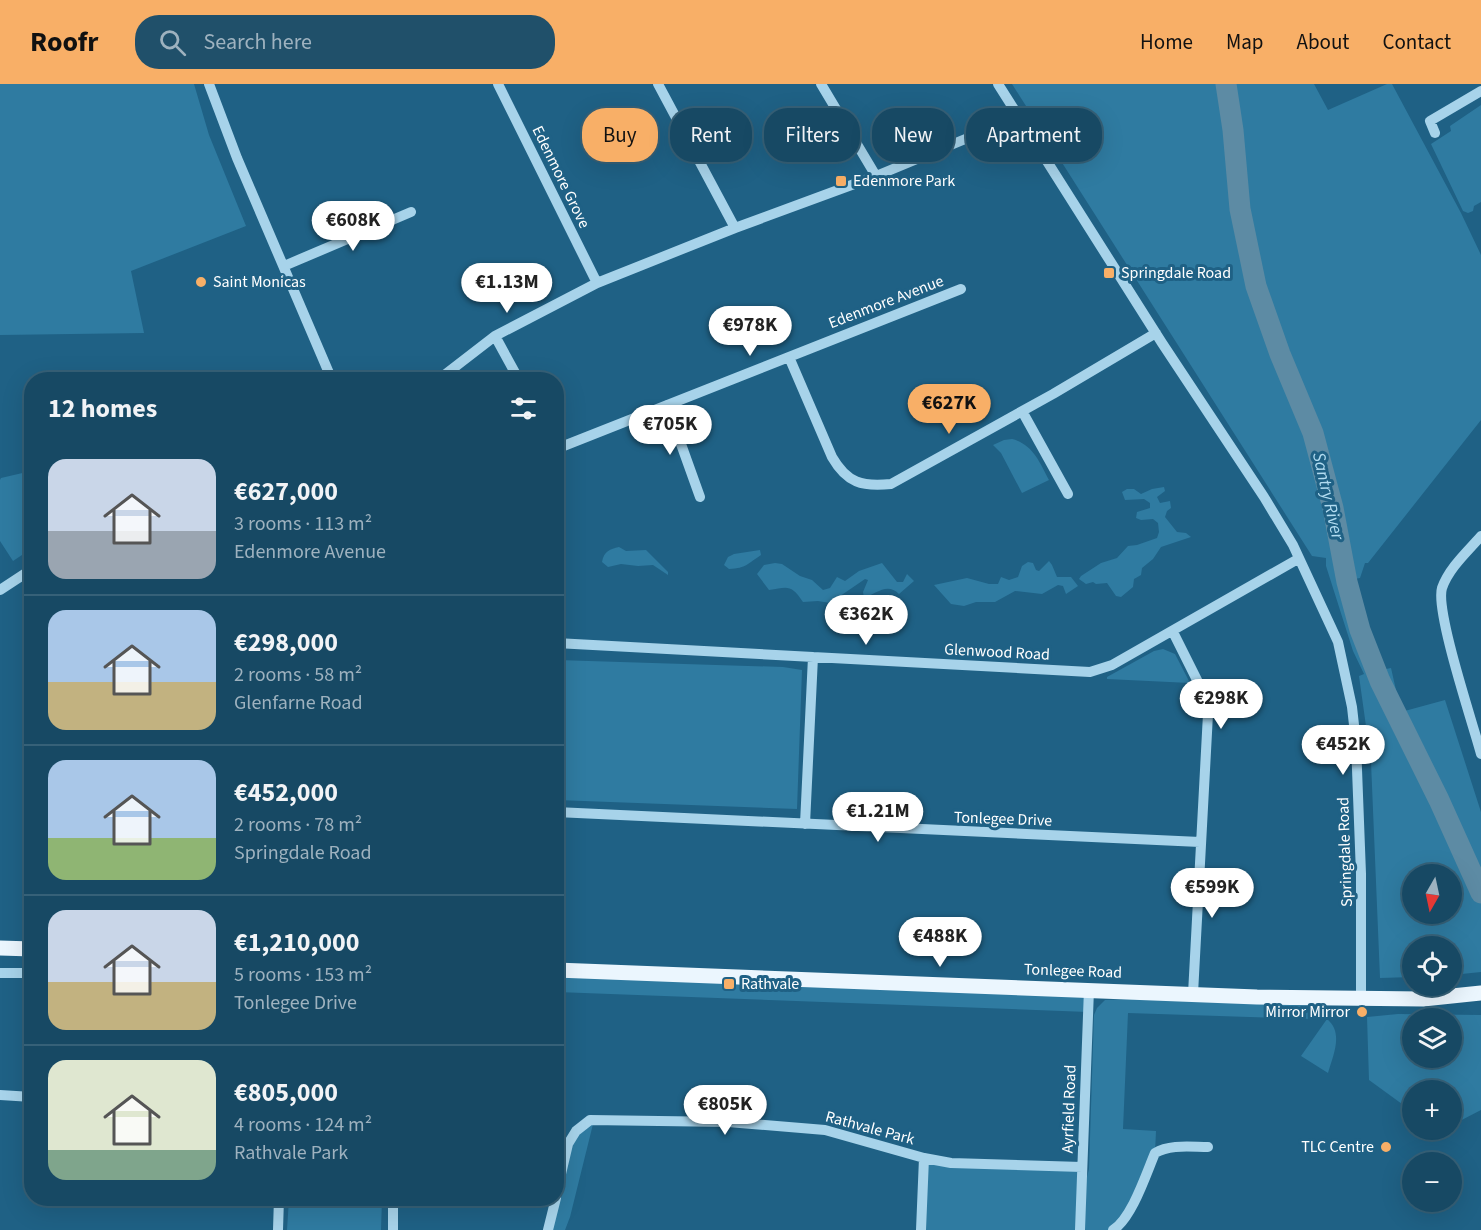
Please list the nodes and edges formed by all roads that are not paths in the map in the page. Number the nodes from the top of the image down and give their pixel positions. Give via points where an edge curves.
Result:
1 (209, 84) edge
2 (498, 84) edge
3 (658, 84) edge
4 (821, 84) edge
5 (998, 84) edge
6 (1481, 91) edge
7 (1013, 108) edge
8 (1435, 133) dead end
9 (966, 139) edge
10 (1047, 162) edge
11 (876, 176) junction
12 (411, 212) dead end
13 (735, 228) junction
14 (284, 266) junction
15 (597, 283) junction
16 (960, 289) dead end
17 (1156, 333) junction
18 (495, 336) junction
19 (789, 357) junction
20 (329, 372) edge
21 (448, 372) edge
22 (515, 372) edge
23 (667, 405) junction
24 (1022, 411) junction
25 (564, 445) edge
26 (1068, 494) dead end
27 (700, 497) dead end
28 (1481, 536) edge
29 (1298, 559) junction
30 (24, 575) edge
31 (0, 590) edge
32 (1173, 632) junction
33 (564, 643) edge
34 (813, 657) junction
35 (1481, 754) edge
36 (564, 812) edge
37 (805, 825) junction
38 (1200, 842) junction
39 (0, 948) edge
40 (24, 949) edge
41 (564, 970) edge
42 (0, 973) edge
43 (24, 973) edge
44 (1089, 989) junction
45 (1481, 993) edge
46 (1192, 994) junction
47 (1361, 997) junction
48 (0, 1095) edge
49 (24, 1096) edge
50 (1208, 1147) dead end
51 (924, 1158) junction
52 (564, 1162) edge
53 (1082, 1167) junction
54 (279, 1206) edge
55 (393, 1206) edge
56 (554, 1206) edge
57 (278, 1230) edge
58 (393, 1230) edge
59 (548, 1230) edge
60 (921, 1230) edge
61 (1080, 1230) edge
62 (1113, 1230) edge

1 - 14 street
2 - 15 street, Edenmore Grove
3 - 13 street
4 - 11 street
5 - 7 street, Springdale Road
6 - 8 street via 1430,121
9 - 11 street
10 - 17 street, Springdale Road
11 - 13 street
12 - 14 street
13 - 15 street
14 - 20 street
15 - 18 street
16 - 19 street, Edenmore Avenue
17 - 24 street
17 - 29 street, Springdale Road via 1264,497
18 - 21 street
18 - 22 street
19 - 23 street, Edenmore Avenue
19 - 24 street via 839,470 857,483 891,484
23 - 25 street, Edenmore Avenue
23 - 27 street
24 - 26 street
28 - 35 street via 1449,573 1440,597
29 - 32 street, Glenwood Road
29 - 47 street, Springdale Road via 1338,642 1352,707 1360,828
30 - 31 street
32 - 34 street, Glenwood Road via 1112,665 1090,672
32 - 38 street via 1203,692 1208,714
33 - 34 street, Glenwood Road
34 - 37 street
36 - 37 street, Tonlegee Drive
37 - 38 street, Tonlegee Drive
38 - 46 street
39 - 40 main road
41 - 44 main road, Tonlegee Road
42 - 43 street
44 - 46 main road, Tonlegee Road
44 - 53 street, Ayrfield Road
45 - 47 main road, Tonlegee Road via 1423,999
46 - 47 main road, Tonlegee Road
48 - 49 street
50 - 62 street via 1162,1149 1155,1153 1133,1203 1120,1226
51 - 52 street, Rathvale Park via 825,1130 728,1122 590,1120 576,1131
51 - 53 street, Rathvale Park
51 - 60 street
53 - 61 street, Ayrfield Road
54 - 57 street
55 - 58 street
56 - 59 street, Rathvale Park

